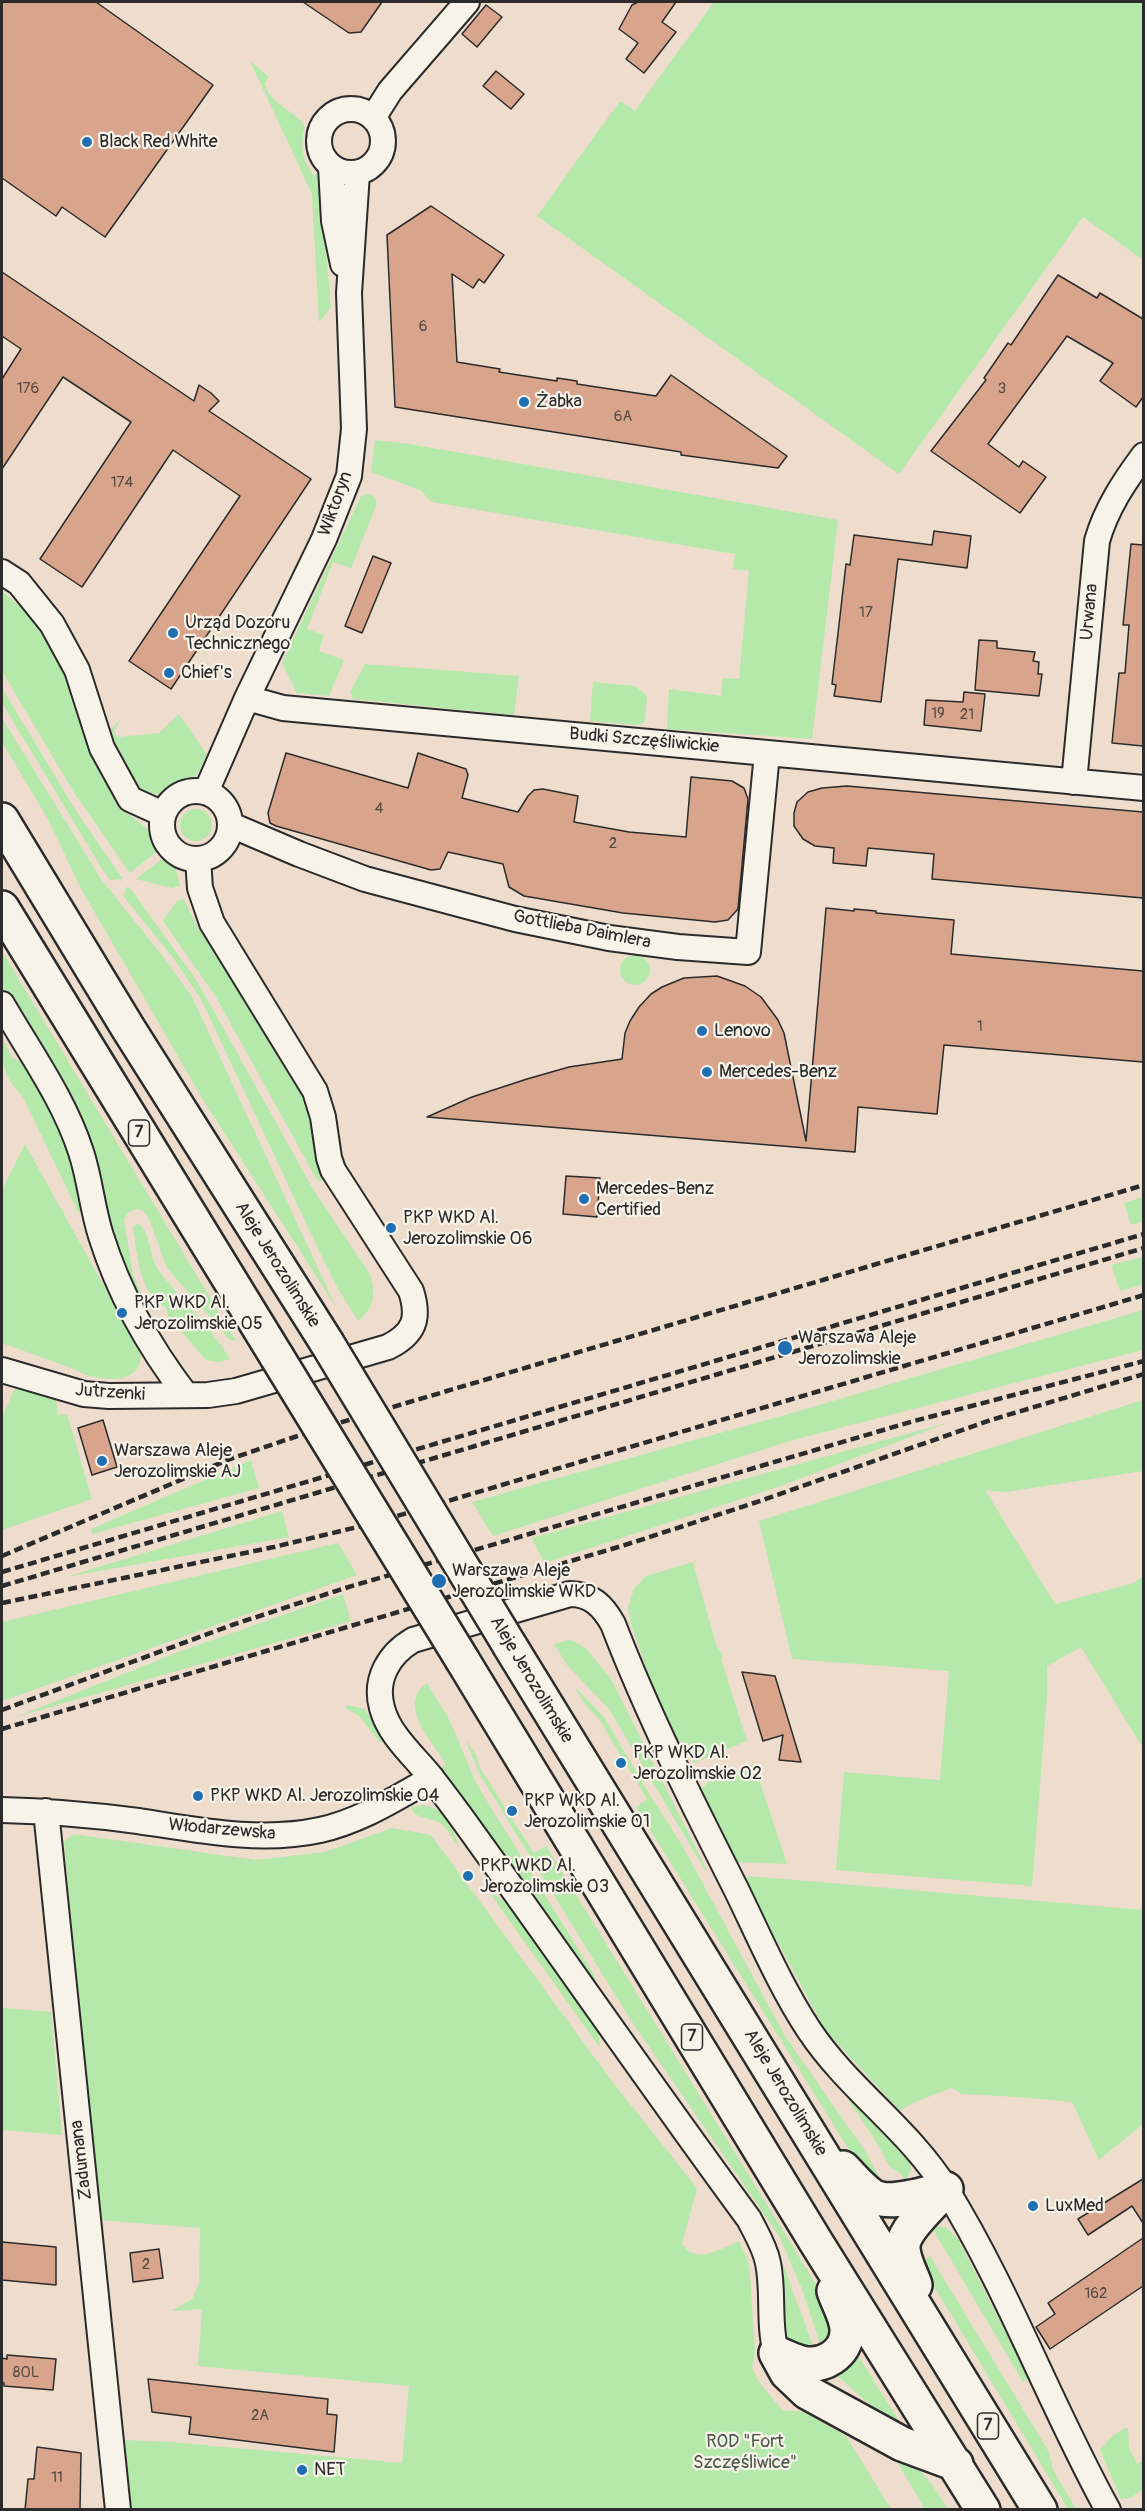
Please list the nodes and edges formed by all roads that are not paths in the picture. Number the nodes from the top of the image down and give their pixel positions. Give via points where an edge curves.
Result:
1 (467, 2) edge
2 (373, 118) junction
3 (331, 167) junction
4 (357, 173) junction
5 (349, 293) junction
6 (1143, 454) edge
7 (2, 572) edge
8 (247, 698) junction
9 (767, 753) junction
10 (1074, 782) junction
11 (1143, 788) edge
12 (206, 792) junction
13 (163, 814) junction
14 (2, 820) edge
15 (231, 825) junction
16 (198, 859) junction
17 (2, 908) edge
18 (2, 1004) edge
19 (2, 1370) edge
20 (186, 1395) junction
21 (432, 1778) junction
22 (2, 1810) edge
23 (46, 1811) junction
24 (812, 2138) junction
25 (946, 2189) junction
26 (816, 2242) junction
27 (936, 2343) junction
28 (776, 2353) junction
29 (956, 2464) junction
30 (118, 2510) edge
31 (983, 2510) edge
32 (1040, 2510) edge
33 (1108, 2510) edge

1 - 2 street via 390,91
2 - 3 street via 361,110 347,109 324,124 321,152
2 - 4 street via 381,129 379,157
3 - 4 street
3 - 5 street, Wiktoryn via 334,221
4 - 5 street, Wiktoryn
5 - 8 street, Wiktoryn via 354,429 349,476 324,539
6 - 10 street, Urwana via 1102,521 1097,541
7 - 13 street via 19,583 52,624 77,670 102,748 130,799
8 - 9 street, Budki Szczęśliwickie via 283,708
8 - 12 street
9 - 10 street, Budki Szczęśliwickie
9 - 15 street, Gottlieba Daimlera via 748,952 620,940 514,919 365,879
10 - 11 street, Budki Szczęśliwickie
12 - 13 street via 185,792 175,797
12 - 15 street via 224,804
13 - 16 street via 163,836 169,846 187,858
14 - 24 main road, Aleje Jerozolimskie / 7, bridge via 327,1343
15 - 16 street via 224,845
16 - 20 street, Jutrzenki via 200,888 212,922 315,1091 333,1170 402,1276 416,1307 411,1328 402,1340 388,1347 236,1391
17 - 26 main road, 7, bridge
18 - 20 street via 71,1126 81,1151 100,1233 126,1298
19 - 20 street, Jutrzenki via 84,1394
21 - 23 street, Włodarzewska via 354,1819 280,1836 222,1833
21 - 25 street via 393,1731 381,1705 382,1676 390,1658 413,1640 564,1595 577,1594 596,1601 613,1624 669,1755 789,1995 828,2055 924,2156
21 - 28 street via 749,2219 768,2262
22 - 23 street, Włodarzewska
23 - 30 street, Zadumana
24 - 25 main road via 878,2199 896,2200
24 - 27 main road, Aleje Jerozolimskie / 7
25 - 27 main road via 903,2244
25 - 33 street
26 - 28 main road via 848,2330 844,2344 836,2355 813,2364
26 - 29 main road, 7
27 - 32 main road, Aleje Jerozolimskie / 7
28 - 29 main road via 787,2373 807,2392 902,2444
29 - 31 main road, 7

